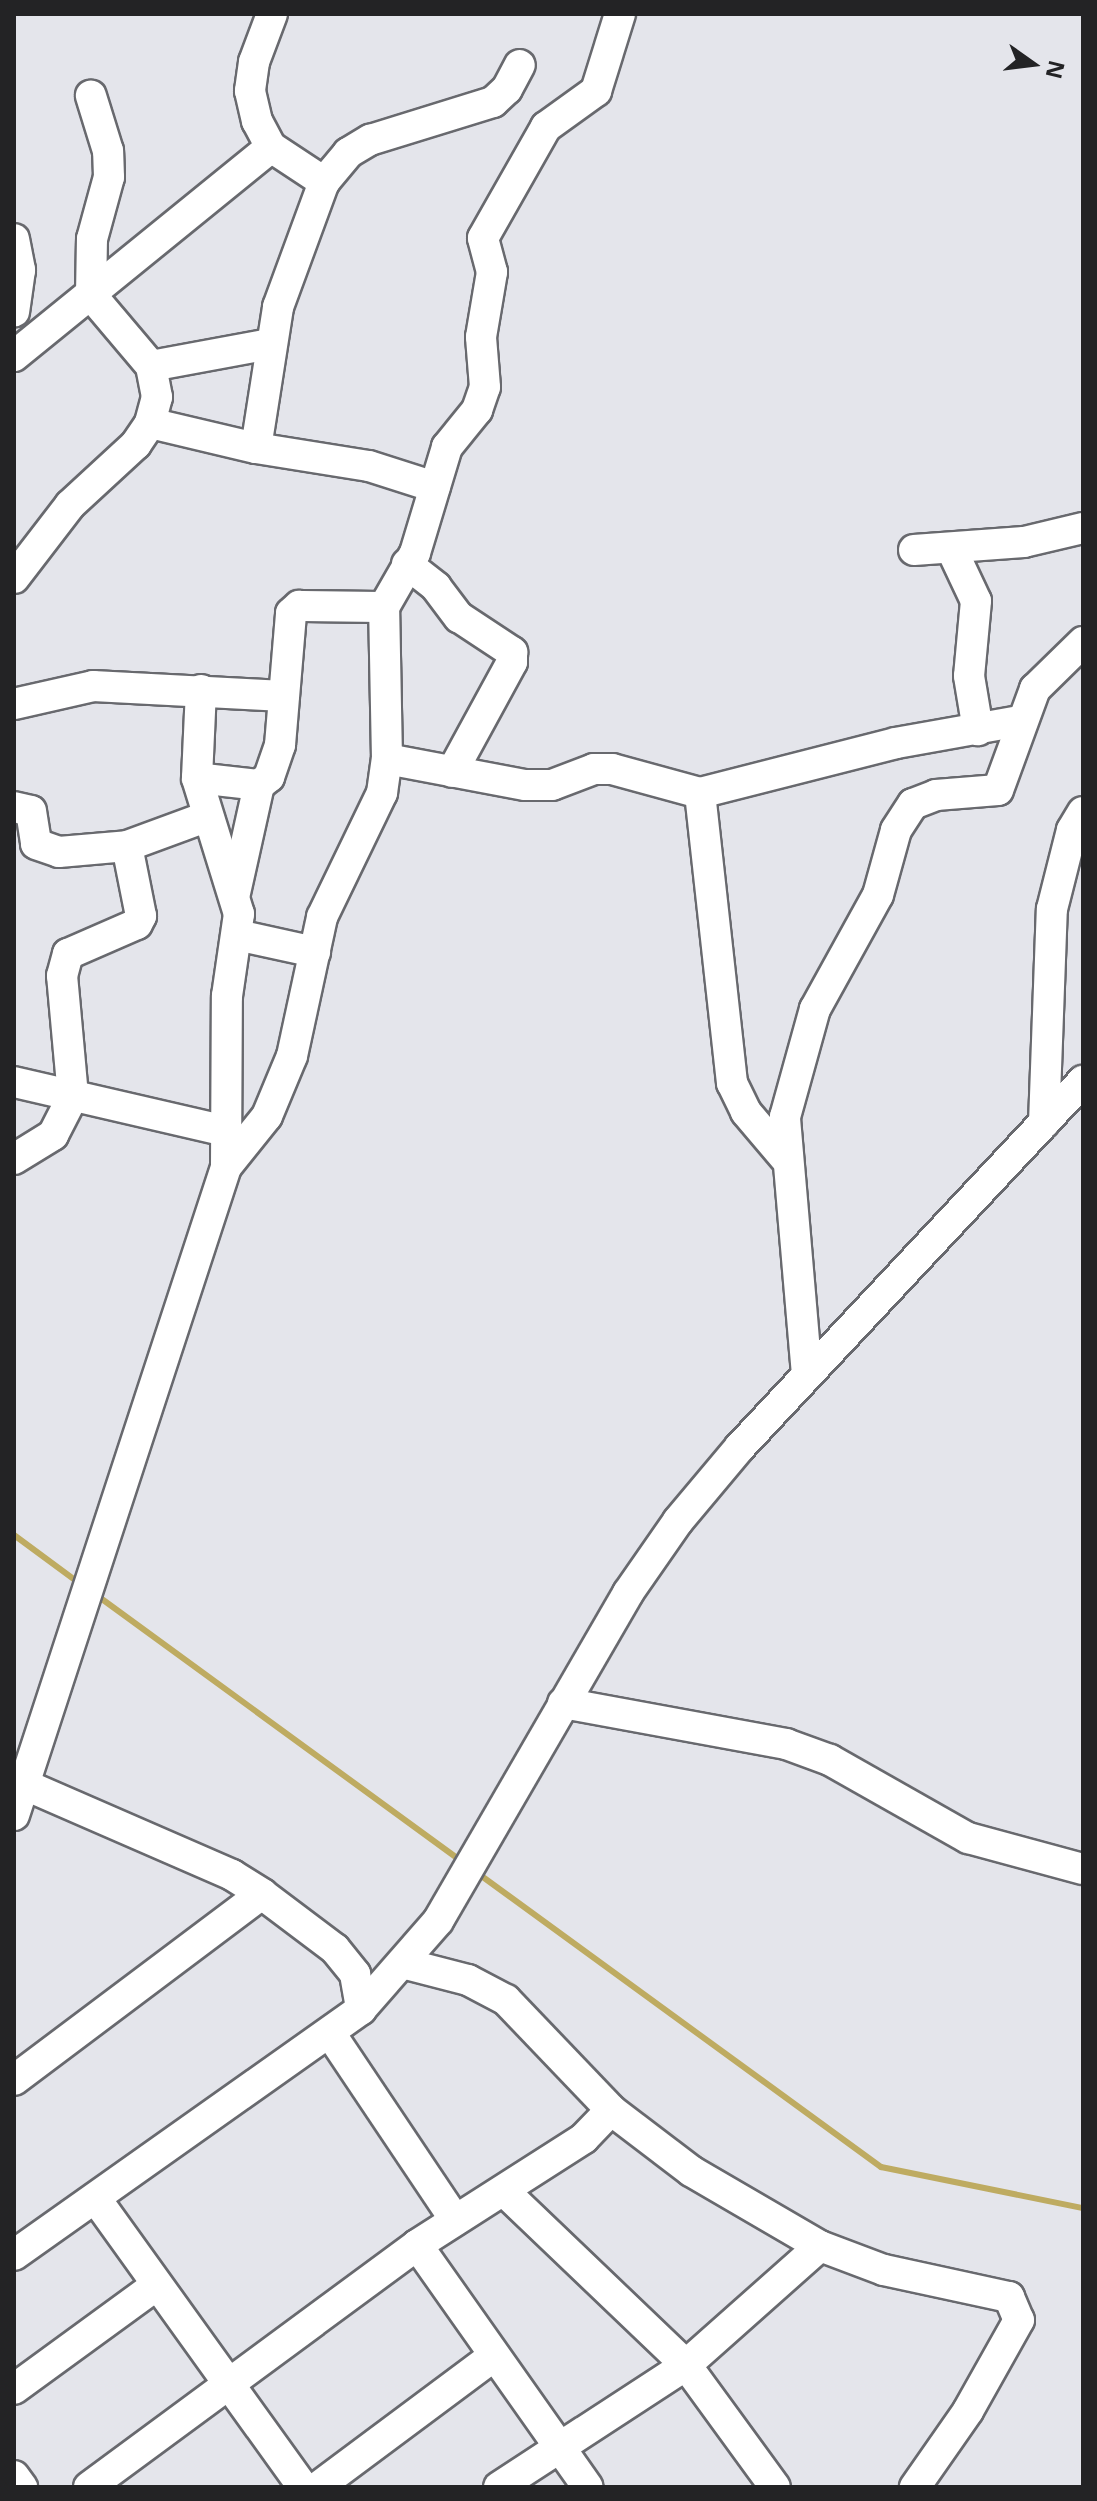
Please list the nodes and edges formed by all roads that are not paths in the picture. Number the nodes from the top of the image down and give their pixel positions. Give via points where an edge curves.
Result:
1 (272, 14) edge
2 (620, 14) edge
3 (520, 65) dead end
4 (91, 96) dead end
5 (271, 147) junction
6 (324, 182) junction
7 (14, 239) edge
8 (91, 295) junction
9 (14, 312) edge
10 (270, 344) junction
11 (14, 356) edge
12 (151, 366) junction
13 (150, 423) junction
14 (256, 448) junction
15 (435, 487) junction
16 (1083, 528) edge
17 (914, 550) dead end
18 (952, 550) junction
19 (407, 564) junction
20 (14, 578) edge
21 (384, 607) junction
22 (1083, 642) edge
23 (201, 690) junction
24 (284, 696) junction
25 (14, 704) edge
26 (1020, 721) junction
27 (978, 730) junction
28 (387, 759) junction
29 (452, 772) junction
30 (197, 778) junction
31 (259, 785) junction
32 (700, 793) junction
33 (14, 807) edge
34 (1083, 812) edge
35 (206, 817) junction
36 (127, 846) junction
37 (235, 893) junction
38 (237, 935) junction
39 (315, 952) junction
40 (1083, 1081) edge
41 (14, 1082) edge
42 (73, 1096) junction
43 (1044, 1123) junction
44 (226, 1131) junction
45 (785, 1158) junction
46 (14, 1159) edge
47 (226, 1167) junction
48 (807, 1375) junction
49 (563, 1703) junction
50 (20, 1783) edge
51 (14, 1815) edge
52 (1083, 1869) edge
53 (262, 1894) junction
54 (402, 1963) junction
55 (361, 2009) junction
56 (330, 2033) junction
57 (14, 2080) edge
58 (611, 2110) junction
59 (505, 2192) junction
60 (96, 2199) junction
61 (455, 2220) junction
62 (417, 2245) junction
63 (820, 2246) junction
64 (14, 2255) edge
65 (155, 2286) junction
66 (494, 2356) junction
67 (686, 2365) junction
68 (230, 2386) junction
69 (14, 2389) edge
70 (557, 2445) junction
71 (14, 2476) edge
72 (22, 2487) edge
73 (89, 2487) edge
74 (303, 2487) edge
75 (318, 2487) edge
76 (499, 2487) edge
77 (588, 2487) edge
78 (775, 2487) edge
79 (915, 2487) edge

1 - 5 street via 254,62 250,91
2 - 15 street via 596,91 546,127 483,238 492,281 481,337 485,387 477,410 453,433
3 - 6 street via 493,102 370,140 348,153
4 - 8 street via 108,151 109,177 92,239
5 - 6 street
5 - 8 street
6 - 10 street via 278,307
7 - 9 street via 20,270
8 - 11 street
8 - 12 street
10 - 12 street
10 - 14 street
12 - 13 street via 157,397
13 - 14 street
13 - 20 street via 136,444 70,505
14 - 15 street via 369,466
15 - 19 street via 420,540
16 - 18 street
17 - 18 street
18 - 27 street via 976,601 969,676
19 - 21 street
19 - 29 street via 436,587 459,617 512,652 512,662
21 - 24 street via 294,608
21 - 28 street
22 - 26 street via 1035,689
23 - 24 street
23 - 25 street via 93,686
23 - 30 street
24 - 31 street via 274,766
26 - 27 street
26 - 45 street via 998,790 936,795 913,804 896,830 878,895 815,1009 798,1059 785,1117
27 - 32 street via 896,743
28 - 29 street
28 - 39 street via 377,807 336,883
29 - 32 street via 552,785 594,769 612,769
30 - 31 street
30 - 35 street
31 - 37 street
32 - 45 street via 732,1083 746,1112
33 - 36 street via 31,811 41,848 59,852
34 - 43 street via 1072,830 1052,909
35 - 36 street
35 - 37 street
36 - 42 street via 140,908 137,924 74,947 64,963
37 - 38 street
38 - 39 street
38 - 44 street via 227,996
39 - 47 street via 292,1056 267,1116
40 - 43 street
41 - 42 street
42 - 44 street
42 - 46 street via 53,1135
43 - 48 street
44 - 47 street
45 - 48 street
47 - 50 street
48 - 49 street via 678,1521
49 - 52 street via 786,1744 830,1760 968,1838
49 - 54 street via 438,1921
50 - 51 street
50 - 53 street via 232,1875
53 - 55 street via 335,1949 355,1974
53 - 57 street
54 - 55 street
54 - 58 street via 468,1980 506,2000
55 - 56 street
56 - 60 street
56 - 61 street
58 - 59 street via 584,2138
58 - 63 street via 691,2171
59 - 61 street
59 - 67 street
60 - 64 street
60 - 65 street
61 - 62 street
62 - 66 street
62 - 68 street
63 - 67 street
63 - 79 street via 884,2270 1009,2297 1017,2306 1019,2320
65 - 68 street
65 - 69 street
66 - 70 street
66 - 75 street
67 - 70 street
67 - 78 street
68 - 73 street
68 - 74 street
70 - 76 street
70 - 77 street
71 - 72 street

